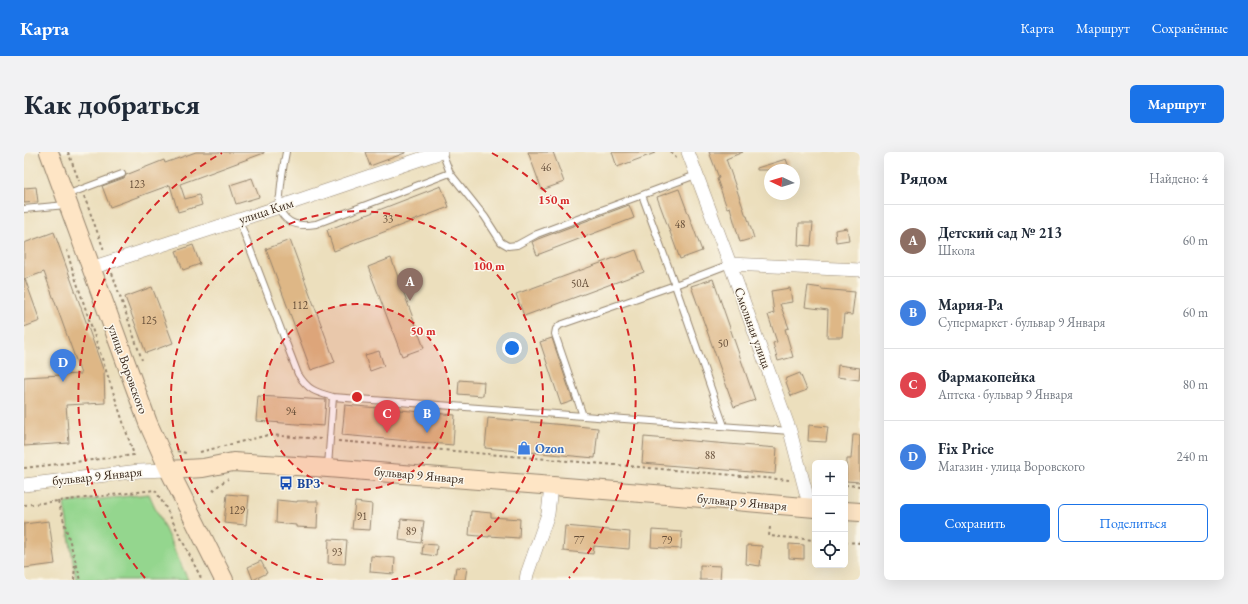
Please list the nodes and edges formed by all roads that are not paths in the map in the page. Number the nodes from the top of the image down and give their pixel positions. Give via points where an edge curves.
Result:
1 (49, 152) edge
2 (286, 152) edge
3 (441, 152) edge
4 (688, 152) edge
5 (450, 173) junction
6 (122, 174) dead end
7 (696, 175) junction
8 (642, 195) junction
9 (66, 200) junction
10 (279, 207) junction
11 (24, 209) edge
12 (239, 220) junction
13 (730, 264) junction
14 (91, 268) junction
15 (860, 270) edge
16 (675, 285) junction
17 (333, 397) junction
18 (583, 416) junction
19 (724, 426) junction
20 (790, 431) junction
21 (328, 468) junction
22 (169, 470) junction
23 (24, 485) edge
24 (551, 486) junction
25 (812, 505) edge
26 (812, 508) edge
27 (848, 511) edge
28 (860, 512) edge
29 (224, 580) edge
30 (526, 580) edge

1 - 9 main road, улица Воровского
2 - 10 lane
3 - 5 lane
3 - 10 street, улица Ким
4 - 7 street, Смольная улица
5 - 8 lane via 485,216 501,242 508,246 517,245 537,234
5 - 10 lane via 316,224 295,224 287,219
6 - 9 lane
7 - 8 lane
7 - 13 street, Смольная улица
8 - 16 lane
9 - 11 lane
9 - 14 main road, улица Воровского
10 - 12 street, улица Ким
12 - 14 street, улица Ким
12 - 17 lane via 298,374 305,385 316,392
13 - 15 street
13 - 16 lane
13 - 20 street, Смольная улица
14 - 22 main road, улица Воровского via 148,423
16 - 18 lane via 560,325 556,329 555,334
16 - 19 lane
17 - 18 lane
17 - 21 lane
18 - 19 lane
19 - 20 lane
20 - 25 street, Смольная улица
21 - 22 main road, бульвар 9 Января via 233,462 204,468
21 - 24 main road, бульвар 9 Января
22 - 23 street, бульвар 9 Января via 139,471
22 - 29 main road, улица Воровского
24 - 26 main road, бульвар 9 Января
24 - 30 street via 548,514
27 - 28 main road

